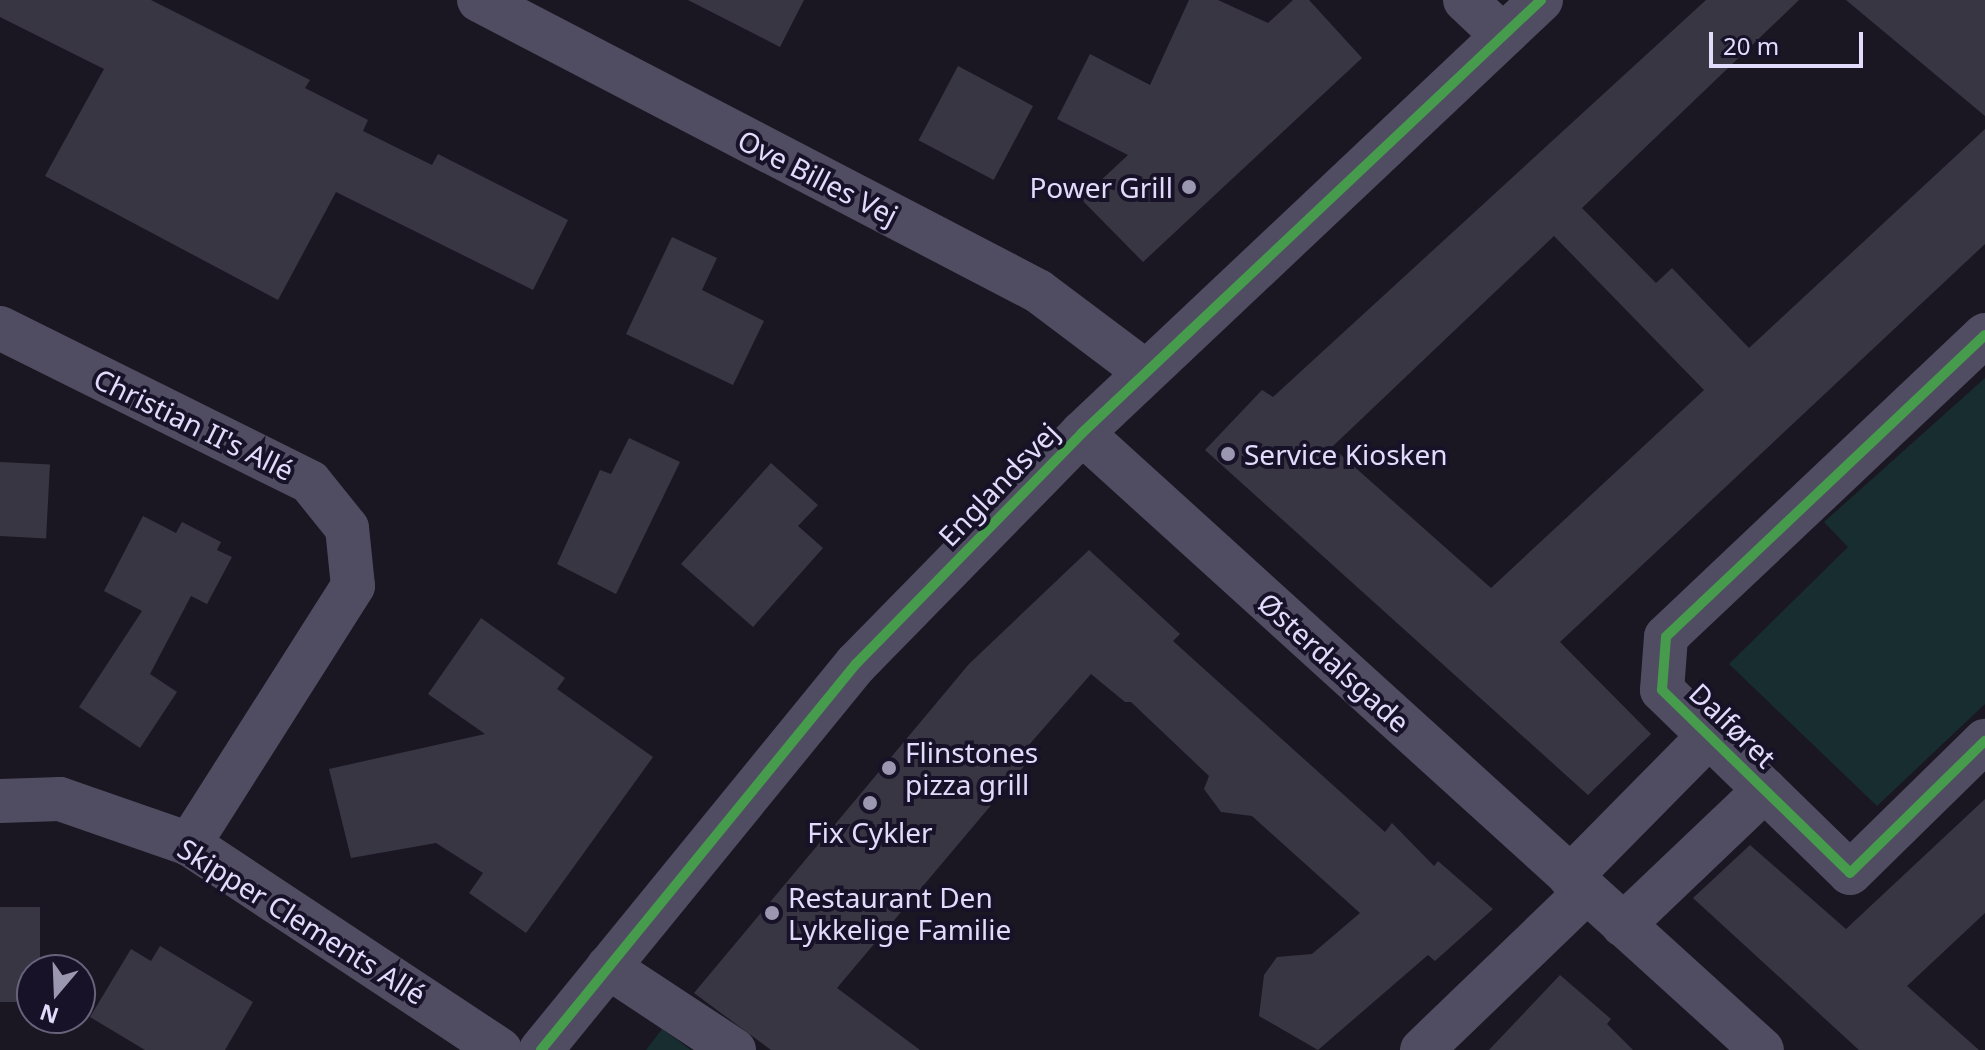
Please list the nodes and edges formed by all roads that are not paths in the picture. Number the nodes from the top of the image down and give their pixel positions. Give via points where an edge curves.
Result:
1 (479, 0) edge
2 (1465, 0) edge
3 (1541, 0) edge
4 (1502, 35) junction
5 (0, 328) edge
6 (1985, 335) edge
7 (1146, 372) junction
8 (1082, 433) junction
9 (1709, 736) junction
10 (1985, 741) edge
11 (1765, 790) junction
12 (0, 801) edge
13 (189, 844) junction
14 (1578, 884) junction
15 (1623, 925) junction
16 (608, 967) junction
17 (500, 1050) edge
18 (541, 1050) edge
19 (734, 1050) edge
20 (1422, 1050) edge
21 (1762, 1050) edge

1 - 7 street, Ove Billes Vej via 1038,291
2 - 4 street
3 - 4 street, Englandsvej
4 - 7 street, Englandsvej
5 - 13 street, Christian II's Allé via 310,482 347,528 353,586
6 - 9 street, Dalføret via 1666,637 1662,690
7 - 8 street, Englandsvej
8 - 14 street, Østerdalsgade
8 - 16 street, Englandsvej via 856,664
9 - 11 street, Dalføret
9 - 14 street, Dalføret
10 - 11 street, Dalføret via 1850,873
11 - 15 street, Dalføret
12 - 13 street, Skipper Clements Allé via 60,799
13 - 17 street, Skipper Clements Allé
14 - 15 street, Østerdalsgade
14 - 20 street
15 - 21 street, Østerdalsgade
16 - 18 street, Englandsvej
16 - 19 street

